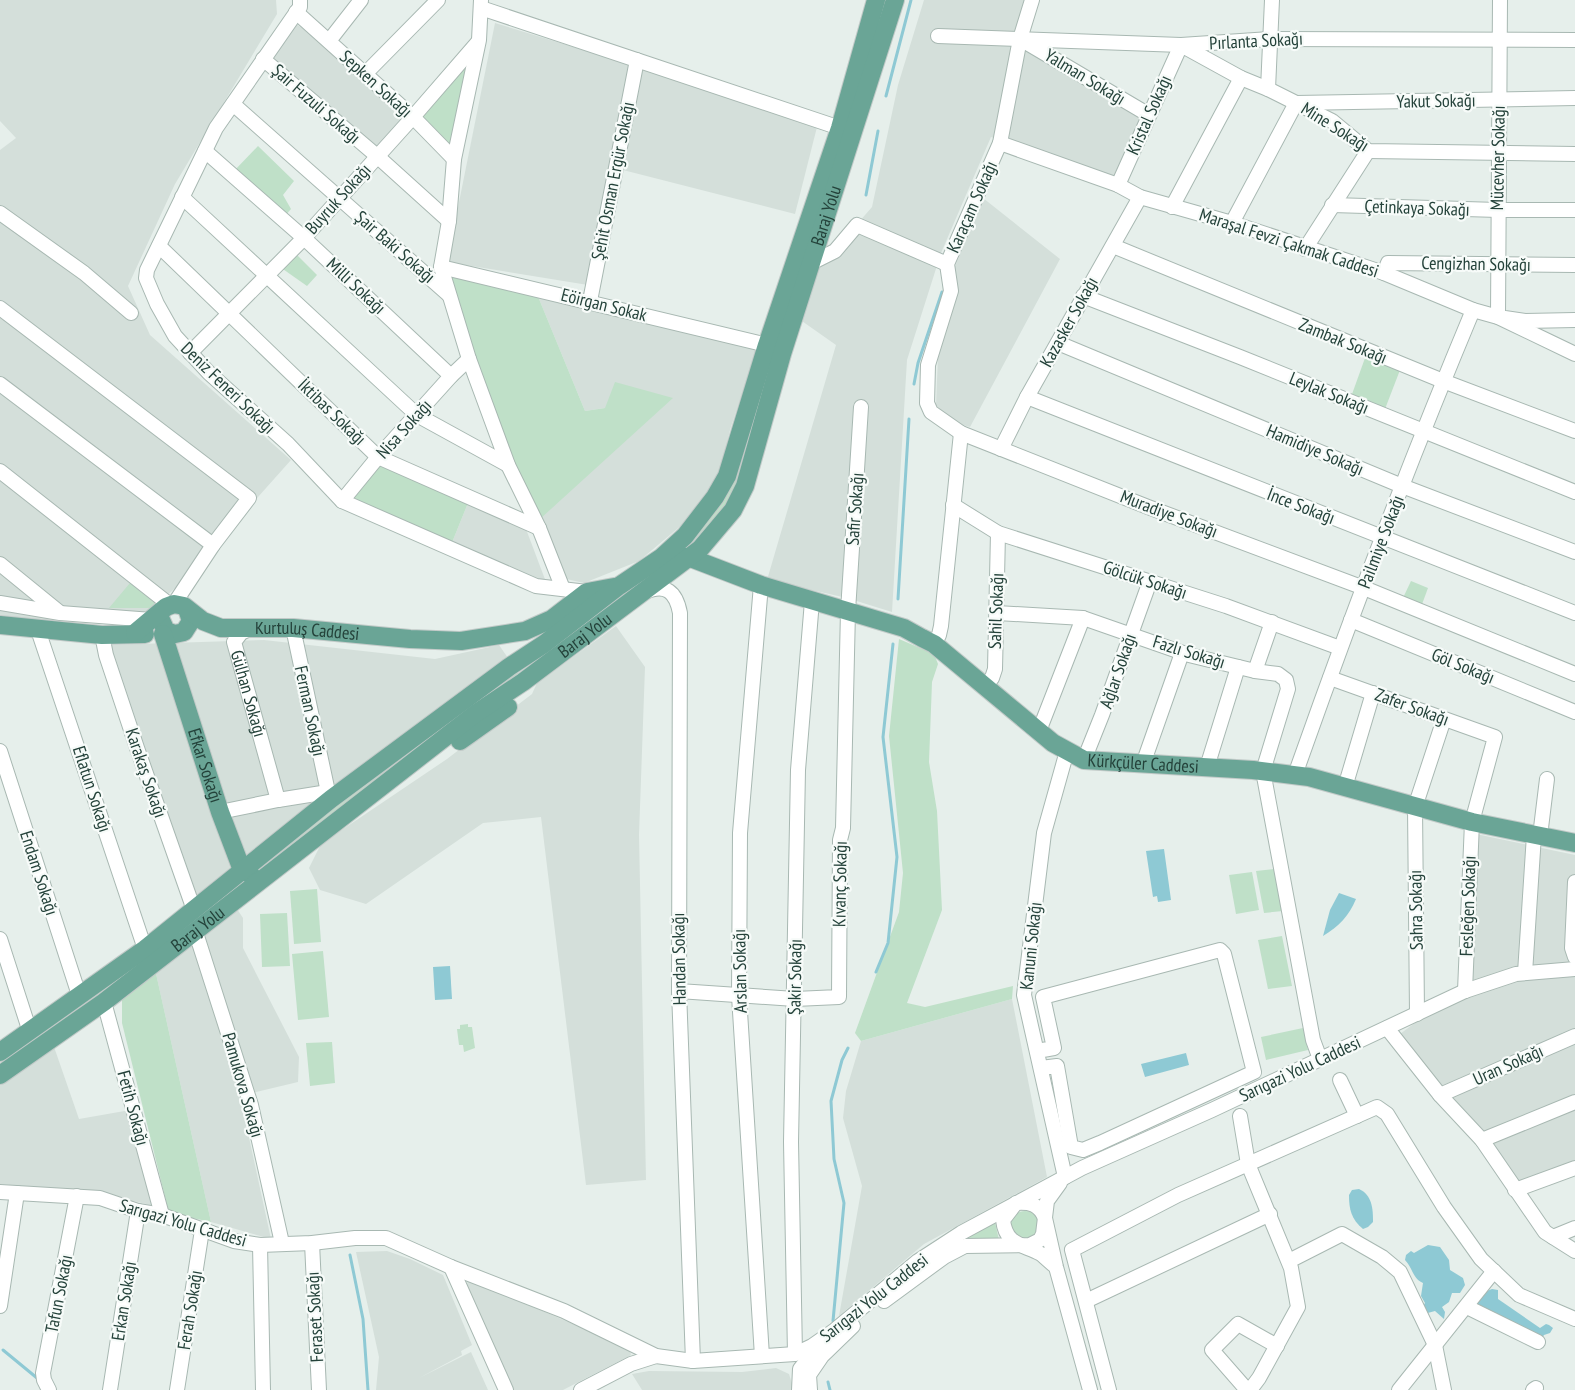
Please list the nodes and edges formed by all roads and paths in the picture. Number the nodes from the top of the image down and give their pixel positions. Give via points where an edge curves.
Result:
1 (361, 0) edge
2 (438, 0) edge
3 (876, 0) edge
4 (895, 0) edge
5 (1032, 0) edge
6 (1272, 0) edge
7 (1500, 0) edge
8 (481, 4) edge
9 (298, 6) edge
10 (938, 36) dead end
11 (1498, 38) junction
12 (1020, 39) junction
13 (1270, 39) junction
14 (479, 40) junction
15 (1575, 40) edge
16 (329, 41) junction
17 (1181, 45) junction
18 (263, 59) junction
19 (637, 60) junction
20 (365, 74) junction
21 (1241, 78) junction
22 (1268, 89) junction
23 (1575, 98) edge
24 (1499, 100) junction
25 (1296, 103) junction
26 (232, 104) junction
27 (1149, 115) junction
28 (413, 117) junction
29 (847, 129) junction
30 (1000, 143) junction
31 (205, 151) junction
32 (1368, 151) junction
33 (1500, 154) junction
34 (1575, 154) edge
35 (377, 156) junction
36 (454, 159) junction
37 (1118, 185) junction
38 (1140, 196) junction
39 (182, 197) junction
40 (339, 198) junction
41 (1332, 205) junction
42 (1172, 207) junction
43 (1498, 210) junction
44 (1575, 210) edge
45 (0, 213) edge
46 (449, 221) junction
47 (1232, 224) junction
48 (303, 238) junction
49 (159, 246) junction
50 (1113, 246) junction
51 (1305, 249) junction
52 (811, 263) junction
53 (1497, 263) junction
54 (947, 264) junction
55 (1575, 265) edge
56 (441, 267) junction
57 (1384, 273) junction
58 (267, 276) junction
59 (449, 295) junction
60 (1083, 296) junction
61 (590, 301) junction
62 (0, 308) edge
63 (1473, 310) junction
64 (131, 313) dead end
65 (228, 313) junction
66 (1498, 317) junction
67 (1575, 320) edge
68 (1058, 343) junction
69 (775, 347) junction
70 (190, 353) junction
71 (1575, 354) edge
72 (469, 359) junction
73 (451, 376) junction
74 (1443, 381) junction
75 (0, 384) edge
76 (1027, 397) junction
77 (861, 407) dead end
78 (417, 416) junction
79 (1423, 432) junction
80 (1575, 432) edge
81 (962, 433) junction
82 (1001, 449) junction
83 (378, 457) junction
84 (508, 465) junction
85 (0, 471) edge
86 (1402, 486) junction
87 (1575, 492) edge
88 (342, 501) junction
89 (953, 505) junction
90 (539, 528) junction
91 (998, 533) junction
92 (1382, 538) junction
93 (213, 545) junction
94 (1575, 552) edge
95 (662, 557) junction
96 (688, 557) junction
97 (0, 564) edge
98 (719, 571) junction
99 (1150, 581) junction
100 (657, 582) junction
101 (761, 585) junction
102 (619, 586) junction
103 (1364, 588) junction
104 (563, 589) junction
105 (587, 592) junction
106 (640, 594) junction
107 (812, 601) junction
108 (0, 603) edge
109 (848, 612) junction
110 (60, 613) junction
111 (997, 613) junction
112 (1575, 613) edge
113 (1083, 618) junction
114 (171, 619) junction
115 (552, 619) junction
116 (1351, 620) junction
117 (1272, 622) junction
118 (0, 625) edge
119 (251, 628) junction
120 (293, 628) junction
121 (38, 630) junction
122 (1131, 634) junction
123 (102, 635) junction
124 (496, 636) junction
125 (234, 642) junction
126 (934, 644) junction
127 (1340, 648) junction
128 (552, 649) junction
129 (1182, 653) junction
130 (526, 656) junction
131 (1238, 667) junction
132 (1255, 671) junction
133 (1575, 674) edge
134 (531, 675) junction
135 (1330, 678) junction
136 (985, 685) junction
137 (1373, 693) junction
138 (1575, 712) edge
139 (1444, 719) junction
140 (1039, 731) junction
141 (1495, 737) joint
142 (0, 751) edge
143 (1067, 751) junction
144 (1084, 760) junction
145 (1143, 764) junction
146 (1207, 767) junction
147 (1263, 771) junction
148 (1295, 775) junction
149 (1547, 779) dead end
150 (1345, 787) junction
151 (330, 796) junction
152 (278, 800) junction
153 (1415, 807) junction
154 (220, 812) junction
155 (1472, 822) junction
156 (1537, 835) junction
157 (1575, 843) edge
158 (242, 870) junction
159 (267, 876) junction
160 (1575, 882) edge
161 (194, 910) junction
162 (195, 930) junction
163 (0, 939) edge
164 (145, 950) junction
165 (1575, 957) edge
166 (1575, 969) edge
167 (1525, 972) junction
168 (679, 991) junction
169 (1465, 991) junction
170 (79, 995) junction
171 (739, 996) junction
172 (795, 999) junction
173 (104, 1002) junction
174 (1417, 1014) junction
175 (1387, 1028) junction
176 (30, 1032) junction
177 (1575, 1036) edge
178 (1054, 1048) junction
179 (1037, 1051) junction
180 (0, 1052) edge
181 (1320, 1059) junction
182 (1057, 1066) junction
183 (1041, 1068) junction
184 (0, 1075) edge
185 (1340, 1080) dead end
186 (1440, 1095) junction
187 (1575, 1102) edge
188 (1240, 1116) dead end
189 (1357, 1116) junction
190 (1482, 1140) junction
191 (1248, 1164) junction
192 (1575, 1168) edge
193 (1065, 1177) junction
194 (1515, 1190) junction
195 (0, 1192) edge
196 (16, 1193) junction
197 (77, 1196) junction
198 (1016, 1203) junction
199 (138, 1211) junction
200 (1270, 1214) junction
201 (162, 1215) junction
202 (1045, 1218) junction
203 (1575, 1228) edge
204 (202, 1230) junction
205 (1553, 1237) junction
206 (282, 1243) junction
207 (312, 1244) junction
208 (260, 1245) junction
209 (1018, 1245) junction
210 (1575, 1251) edge
211 (1289, 1261) junction
212 (451, 1267) junction
213 (1056, 1267) junction
214 (1494, 1271) junction
215 (1086, 1301) junction
216 (0, 1306) edge
217 (1467, 1307) junction
218 (1575, 1319) edge
219 (834, 1330) junction
220 (1538, 1342) dead end
221 (1435, 1345) junction
222 (1276, 1346) junction
223 (795, 1354) junction
224 (656, 1356) junction
225 (762, 1356) junction
226 (822, 1356) junction
227 (693, 1361) junction
228 (800, 1369) junction
229 (49, 1390) edge
230 (110, 1390) edge
231 (177, 1390) edge
232 (263, 1390) edge
233 (319, 1390) edge
234 (506, 1390) edge
235 (581, 1390) edge
236 (799, 1390) edge
237 (810, 1390) edge
238 (1090, 1390) edge
239 (1109, 1390) edge
240 (1249, 1390) edge
241 (1399, 1390) edge
242 (1444, 1390) edge

1 - 16 street
2 - 20 street
3 - 29 main road, Baraj Yolu
4 - 29 main road, Baraj Yolu
5 - 12 street, Karaçam Sokağı
6 - 13 street
7 - 11 street, Mücevher Sokağı
8 - 14 street
8 - 19 street
9 - 16 street, Sepken Sokağı
9 - 18 street, Deniz Feneri Sokağı
10 - 12 street, Pırlanta Sokağı
11 - 13 street, Pırlanta Sokağı
11 - 15 street, Pırlanta Sokağı
11 - 24 street, Mücevher Sokağı
12 - 17 street, Pırlanta Sokağı
12 - 27 street, Yalman Sokağı
12 - 30 street, Karaçam Sokağı
13 - 17 street, Pırlanta Sokağı
13 - 22 street
14 - 28 street, Buyruk Sokağı
14 - 36 street
16 - 20 street, Sepken Sokağı
17 - 21 street, Mine Sokağı
17 - 27 street, Kristal Sokağı
18 - 26 street, Deniz Feneri Sokağı
18 - 35 street, Şair Fuzuli Sokağı
19 - 29 street
19 - 61 street, Şehit Osman Ergür Sokağı
20 - 28 street, Sepken Sokağı
21 - 22 street, Mine Sokağı
21 - 42 street
22 - 25 street, Mine Sokağı
23 - 24 street, Yakut Sokağı
24 - 25 street, Yakut Sokağı
24 - 33 street, Mücevher Sokağı
25 - 32 street, Mine Sokağı via 1332,121
25 - 47 street
26 - 31 street, Deniz Feneri Sokağı
26 - 40 street, Şair Baki Sokağı
27 - 37 street, Kristal Sokağı
28 - 35 street, Buyruk Sokağı
28 - 36 street, Sepken Sokağı
29 - 52 main road, Baraj Yolu
29 - 69 main road, Baraj Yolu
30 - 37 street, Maraşal Fevzi Çakmak Caddesi
30 - 54 street, Karaçam Sokağı
31 - 39 street, Deniz Feneri Sokağı
31 - 48 street, Milli Sokağı
32 - 33 street, Mine Sokağı
32 - 41 street
33 - 34 street, Mine Sokağı
33 - 43 street, Mücevher Sokağı
35 - 40 street, Buyruk Sokağı
35 - 46 street, Şair Fuzuli Sokağı
36 - 46 street
37 - 38 street, Maraşal Fevzi Çakmak Caddesi
38 - 42 street, Maraşal Fevzi Çakmak Caddesi
38 - 50 street, Kazasker Sokağı
39 - 49 street, Deniz Feneri Sokağı
39 - 58 street
40 - 48 street, Buyruk Sokağı
40 - 59 street, Şair Baki Sokağı
41 - 43 street, Çetinkaya Sokağı
41 - 51 street
42 - 47 street, Maraşal Fevzi Çakmak Caddesi
43 - 44 street, Çetinkaya Sokağı
43 - 53 street, Mücevher Sokağı
45 - 64 street via 84,273
46 - 56 street
47 - 51 street, Maraşal Fevzi Çakmak Caddesi
48 - 58 street, Buyruk Sokağı
48 - 73 street, Milli Sokağı
49 - 65 street, İktibas Sokağı
49 - 70 street, Deniz Feneri Sokağı via 146,278 175,336
50 - 60 street, Kazasker Sokağı
50 - 74 street, Zambak Sokağı
51 - 57 street, Maraşal Fevzi Çakmak Caddesi
52 - 54 street via 835,251 857,225
52 - 69 main road, Baraj Yolu
53 - 55 street, Cengizhan Sokağı
53 - 57 street, Cengizhan Sokağı via 1388,263
53 - 66 street, Mücevher Sokağı
54 - 81 street, Karaçam Sokağı via 951,291 928,365 927,403 931,412
56 - 59 street
56 - 61 street, Eöirgan Sokak
57 - 63 street, Maraşal Fevzi Çakmak Caddesi
58 - 65 street, Buyruk Sokağı
58 - 78 street
59 - 72 street
60 - 68 street, Kazasker Sokağı
60 - 79 street, Leylak Sokağı
61 - 69 street, Eöirgan Sokak
62 - 93 street via 249,498
63 - 66 street, Maraşal Fevzi Çakmak Caddesi
63 - 74 street, Pailmiye Sokağı
65 - 70 street, Buyruk Sokağı
65 - 83 street, İktibas Sokağı
66 - 67 street
66 - 71 street, Maraşal Fevzi Çakmak Caddesi
68 - 76 street, Kazasker Sokağı
68 - 86 street, Hamidiye Sokağı
69 - 95 main road, Baraj Yolu via 727,476 700,518
69 - 96 main road, Baraj Yolu via 745,486 719,528
70 - 88 street, Deniz Feneri Sokağı via 288,444
72 - 73 street, Nisa Sokağı
72 - 84 street
73 - 78 street, Nisa Sokağı
74 - 79 street, Pailmiye Sokağı
74 - 80 street, Zambak Sokağı
75 - 93 street
76 - 82 street, Kazasker Sokağı
76 - 92 street, İnce Sokağı
77 - 109 street, Safir Sokağı
78 - 83 street, Nisa Sokağı
78 - 84 street
79 - 86 street, Pailmiye Sokağı
79 - 87 street, Leylak Sokağı
81 - 82 street, Muradiye Sokağı
81 - 89 street
82 - 103 street, Muradiye Sokağı
83 - 88 street, Nisa Sokağı
83 - 90 street, İktibas Sokağı
84 - 90 street
85 - 114 street
86 - 92 street, Pailmiye Sokağı
86 - 94 street, Hamidiye Sokağı
88 - 104 street, Deniz Feneri Sokağı via 536,586
89 - 91 street, Gölcük Sokağı
89 - 126 street via 941,626
90 - 104 street
91 - 99 street, Gölcük Sokağı
91 - 111 street, Sahil Sokağı
92 - 103 street, Pailmiye Sokağı
92 - 112 street, İnce Sokağı
93 - 114 street
95 - 96 main road
95 - 102 main road, Baraj Yolu
96 - 98 main road, Kürkçüler Caddesi
96 - 100 main road, Baraj Yolu
97 - 110 street
98 - 100 main road via 676,573
98 - 101 main road, Kürkçüler Caddesi
99 - 117 street, Gölcük Sokağı
99 - 122 street, Ağlar Sokağı
100 - 106 main road, Baraj Yolu
101 - 107 main road, Kürkçüler Caddesi
101 - 171 street, Arslan Sokağı via 740,833
102 - 105 main road
102 - 128 main road, Baraj Yolu
103 - 116 street, Pailmiye Sokağı
103 - 133 street, Muradiye Sokağı
104 - 105 street, Deniz Feneri Sokağı
105 - 115 main road, Kurtuluş Caddesi
106 - 128 main road, Baraj Yolu
106 - 168 street, Handan Sokağı via 663,588 677,600 680,613
107 - 109 main road, Kürkçüler Caddesi
107 - 172 street, Şakir Sokağı via 798,770
108 - 110 street
109 - 126 main road, Kürkçüler Caddesi via 904,628
109 - 172 street, Kıvanç Sokağı via 839,997
110 - 114 street
111 - 113 street, Fazlı Sokağı
111 - 136 street, Sahil Sokağı via 994,669
113 - 122 street, Fazlı Sokağı
113 - 140 street
114 - 119 main road, Kurtuluş Caddesi via 202,621 221,628
114 - 123 main road via 135,633
114 - 125 main road, Gülhan Sokağı
114 - 154 main road, Efkar Sokağı
115 - 124 main road, Kurtuluş Caddesi via 525,631
115 - 128 main road via 541,634
116 - 127 street, Pailmiye Sokağı
116 - 138 street, Göl Sokağı
117 - 127 street, Gölcük Sokağı
117 - 132 street
118 - 121 main road
119 - 120 main road, Kurtuluş Caddesi
119 - 125 street
120 - 124 main road, Kurtuluş Caddesi via 410,639 461,641
120 - 151 street, Ferman Sokağı
121 - 123 main road
121 - 164 street, Eflatun Sokağı
122 - 129 street, Fazlı Sokağı
122 - 144 street, Ağlar Sokağı
123 - 161 street, Karakaş Sokağı
124 - 130 main road via 513,643
125 - 152 street, Gülhan Sokağı
126 - 136 main road, Kürkçüler Caddesi
127 - 135 street, Pailmiye Sokağı
128 - 130 main road, Baraj Yolu
128 - 134 main road, Baraj Yolu
129 - 131 street, Fazlı Sokağı
129 - 145 street
130 - 134 main road
130 - 151 main road, Baraj Yolu
131 - 132 street, Fazlı Sokağı
131 - 146 street
132 - 147 street, Fazlı Sokağı via 1278,674 1288,684
134 - 159 main road, Baraj Yolu
135 - 137 street, Zafer Sokağı
135 - 148 street, Pailmiye Sokağı
136 - 140 main road, Kürkçüler Caddesi
137 - 139 street, Zafer Sokağı
137 - 150 street
139 - 141 street, Zafer Sokağı
139 - 153 street, Sahra Sokağı
140 - 143 main road, Kürkçüler Caddesi
141 - 155 street, Fesleğen Sokağı
142 - 170 street, Endam Sokağı
143 - 144 main road, Kürkçüler Caddesi
143 - 179 street, Kanuni Sokağı via 1044,833 1024,993
144 - 145 main road, Kürkçüler Caddesi
145 - 146 main road, Kürkçüler Caddesi
146 - 147 main road, Kürkçüler Caddesi
147 - 148 main road, Kürkçüler Caddesi
147 - 181 street via 1313,1040
148 - 150 main road, Kürkçüler Caddesi
149 - 156 street
150 - 153 main road, Kürkçüler Caddesi
151 - 152 street
151 - 158 main road, Baraj Yolu
152 - 154 street
153 - 155 main road, Kürkçüler Caddesi
153 - 174 street, Sahra Sokağı
154 - 158 main road, Efkar Sokağı
155 - 156 main road, Kürkçüler Caddesi
155 - 169 street, Fesleğen Sokağı
156 - 157 main road, Kürkçüler Caddesi
156 - 167 street
158 - 159 main road
158 - 161 main road, Baraj Yolu
159 - 162 main road, Baraj Yolu
160 - 165 street
161 - 164 main road, Baraj Yolu
162 - 173 main road, Baraj Yolu
162 - 206 street, Pamukova Sokağı via 250,1105
163 - 176 street
164 - 170 main road, Baraj Yolu
166 - 167 street, Sarıgazi Yolu Caddesi
167 - 169 street, Sarıgazi Yolu Caddesi
168 - 171 street, Kıvanç Sokağı
168 - 227 street, Handan Sokağı
169 - 174 street, Sarıgazi Yolu Caddesi
170 - 176 main road, Baraj Yolu
171 - 172 street, Kıvanç Sokağı
171 - 225 street, Arslan Sokağı
172 - 223 street, Şakir Sokağı via 791,1142
173 - 184 main road, Baraj Yolu
173 - 201 street, Fetih Sokağı
174 - 175 street, Sarıgazi Yolu Caddesi
175 - 181 street, Sarıgazi Yolu Caddesi
175 - 186 street
176 - 180 main road, Baraj Yolu
177 - 186 street, Uran Sokağı
178 - 179 street
178 - 182 street
178 - 182 street via 1043,997 1220,950 1254,1072 1080,1150 1071,1147
179 - 183 street, Kanuni Sokağı
181 - 193 street, Sarıgazi Yolu Caddesi
182 - 183 street
183 - 193 street, Kanuni Sokağı
185 - 189 street
186 - 190 street
187 - 190 street
188 - 191 street
189 - 191 street
189 - 214 street via 1377,1107 1387,1114 1461,1233
190 - 194 street
191 - 200 street
191 - 215 street via 1072,1250
192 - 194 street
193 - 198 street, Sarıgazi Yolu Caddesi
193 - 202 street via 1047,1201
194 - 205 street via 1545,1232
195 - 196 street, Sarıgazi Yolu Caddesi
196 - 197 street, Sarıgazi Yolu Caddesi
196 - 216 street
197 - 199 street, Sarıgazi Yolu Caddesi via 100,1198
197 - 229 street, Tafun Sokağı via 43,1373
198 - 202 street via 1037,1206
198 - 209 street via 1003,1220 1009,1237
198 - 219 street, Sarıgazi Yolu Caddesi via 918,1261
199 - 201 street, Sarıgazi Yolu Caddesi
199 - 230 street, Erkan Sokağı
200 - 211 street
200 - 215 street
201 - 204 street, Sarıgazi Yolu Caddesi
202 - 209 street via 1040,1240
202 - 213 street
203 - 205 street
204 - 208 street, Sarıgazi Yolu Caddesi
204 - 231 street, Ferah Sokağı
205 - 210 street
206 - 207 street, Sarıgazi Yolu Caddesi
206 - 208 street, Sarıgazi Yolu Caddesi
207 - 212 street, Sarıgazi Yolu Caddesi via 386,1238
207 - 233 street, Feraset Sokağı
208 - 232 street
209 - 213 street via 1040,1254
209 - 226 street via 965,1246 944,1257 898,1289
211 - 221 street via 1342,1234 1382,1257 1401,1272
211 - 222 street via 1298,1307
212 - 224 street, Sarıgazi Yolu Caddesi via 564,1311
212 - 234 street
213 - 238 street
214 - 217 street
214 - 218 street via 1519,1295
215 - 239 street
217 - 220 street
217 - 221 street
219 - 223 street, Sarıgazi Yolu Caddesi
219 - 228 street
221 - 241 street
221 - 242 street
222 - 240 street
222 - 240 street via 1238,1324 1212,1350
223 - 225 street, Sarıgazi Yolu Caddesi
224 - 227 street, Sarıgazi Yolu Caddesi
224 - 235 street via 631,1364
225 - 227 street, Sarıgazi Yolu Caddesi
225 - 228 street
226 - 228 street via 811,1366
226 - 237 street via 810,1375
228 - 236 street

